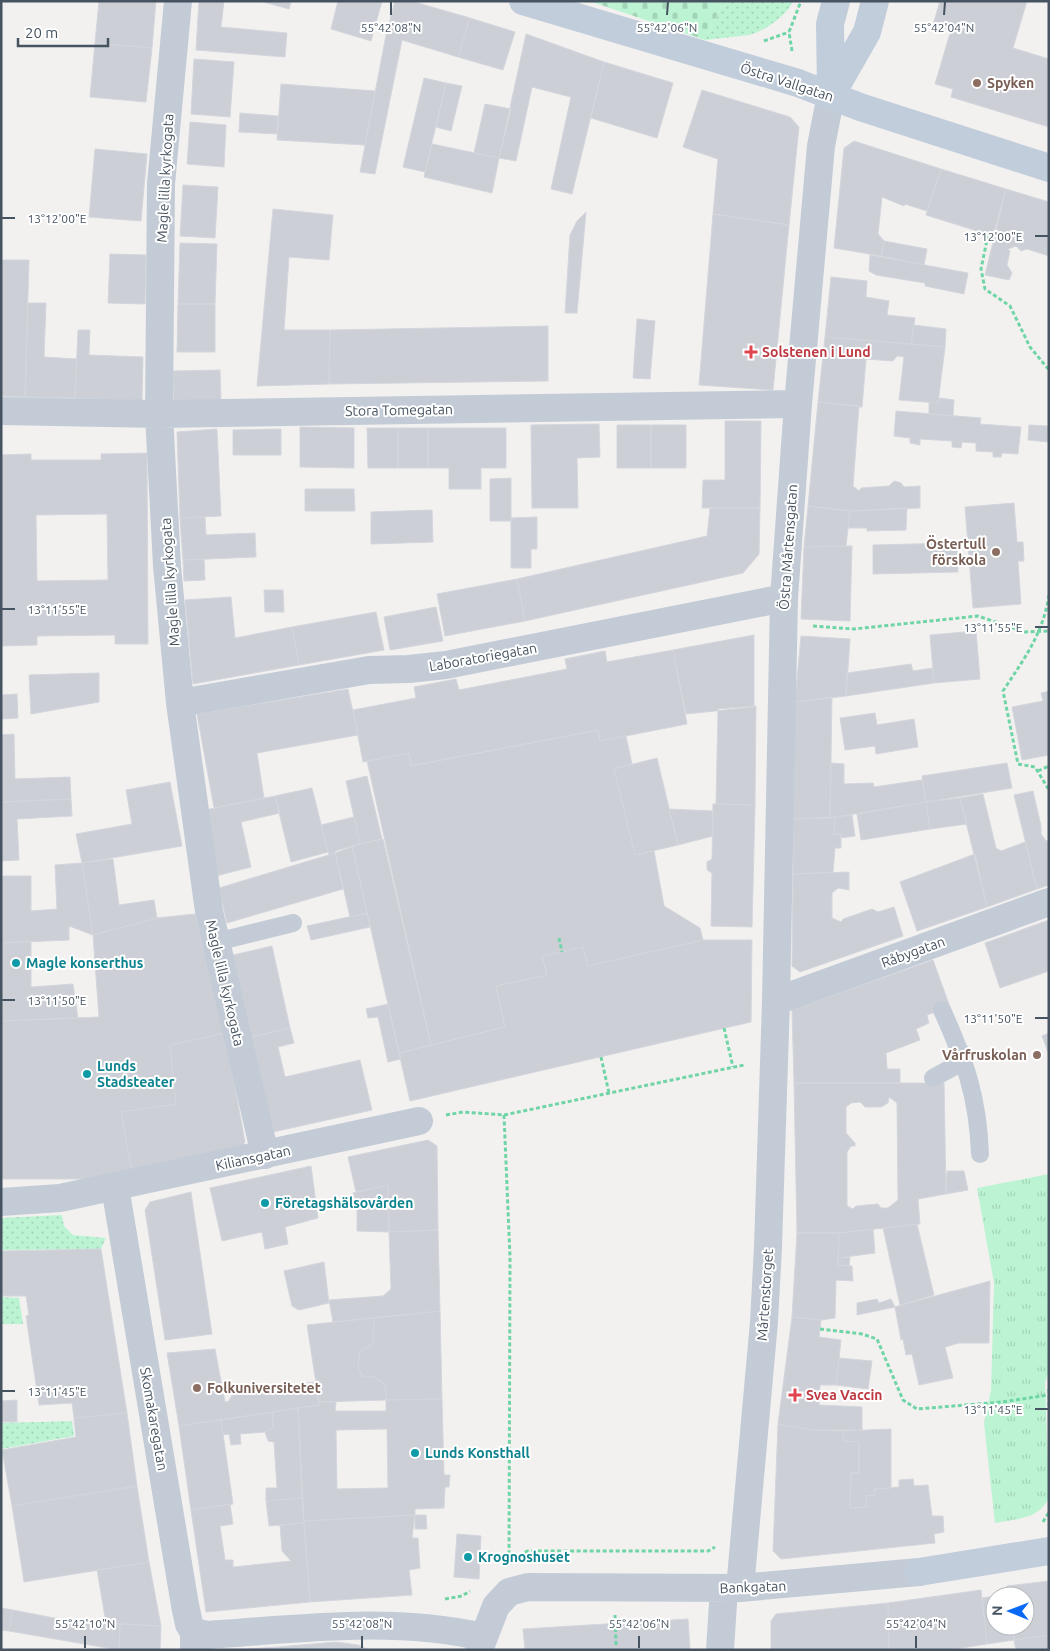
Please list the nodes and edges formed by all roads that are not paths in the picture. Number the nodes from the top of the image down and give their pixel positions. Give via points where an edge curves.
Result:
1 (178, 1) edge
2 (523, 1) edge
3 (836, 1) edge
4 (875, 1) edge
5 (831, 95) junction
6 (1049, 168) edge
7 (798, 404) junction
8 (1, 411) edge
9 (159, 414) junction
10 (784, 598) junction
11 (180, 703) junction
12 (1049, 902) edge
13 (293, 922) dead end
14 (216, 942) junction
15 (776, 1001) junction
16 (942, 1010) dead end
17 (961, 1052) junction
18 (933, 1078) dead end
19 (419, 1121) road end
20 (980, 1154) dead end
21 (265, 1155) junction
22 (115, 1187) junction
23 (1, 1202) edge
24 (1049, 1551) edge
25 (732, 1588) junction
26 (194, 1641) edge
27 (481, 1643) edge
28 (720, 1650) edge

1 - 9 street, Magle lilla kyrkogata via 161,184
2 - 5 street, Östra Vallgatan
3 - 5 street via 830,24
4 - 5 street via 867,32
5 - 6 street, Östra Vallgatan
5 - 7 street, Östra Mårtensgatan via 821,146
7 - 9 street, Stora Tomegatan
7 - 10 street, Östra Mårtensgatan
8 - 9 street, Stora Tomegatan
9 - 11 street, Magle lilla kyrkogata via 167,566
10 - 11 street, Laboratoriegatan via 446,665 369,670
10 - 15 street, Östra Mårtensgatan
11 - 14 street, Magle lilla kyrkogata via 208,911
12 - 15 street, Råbygatan via 924,956
13 - 14 lane
14 - 21 street, Magle lilla kyrkogata
15 - 25 street, Mårtenstorget via 764,1322
16 - 17 lane
17 - 18 lane via 954,1066
17 - 20 lane via 970,1077
19 - 21 street, Kiliansgatan
21 - 22 street, Kiliansgatan
22 - 23 street, Kiliansgatan via 60,1198
22 - 26 street, Skomakaregatan
24 - 25 street, Bankgatan via 919,1572
25 - 27 street, Bankgatan via 528,1587 509,1592 496,1606
25 - 28 street, Mårtenstorget
26 - 27 street via 207,1636 401,1624 448,1629

